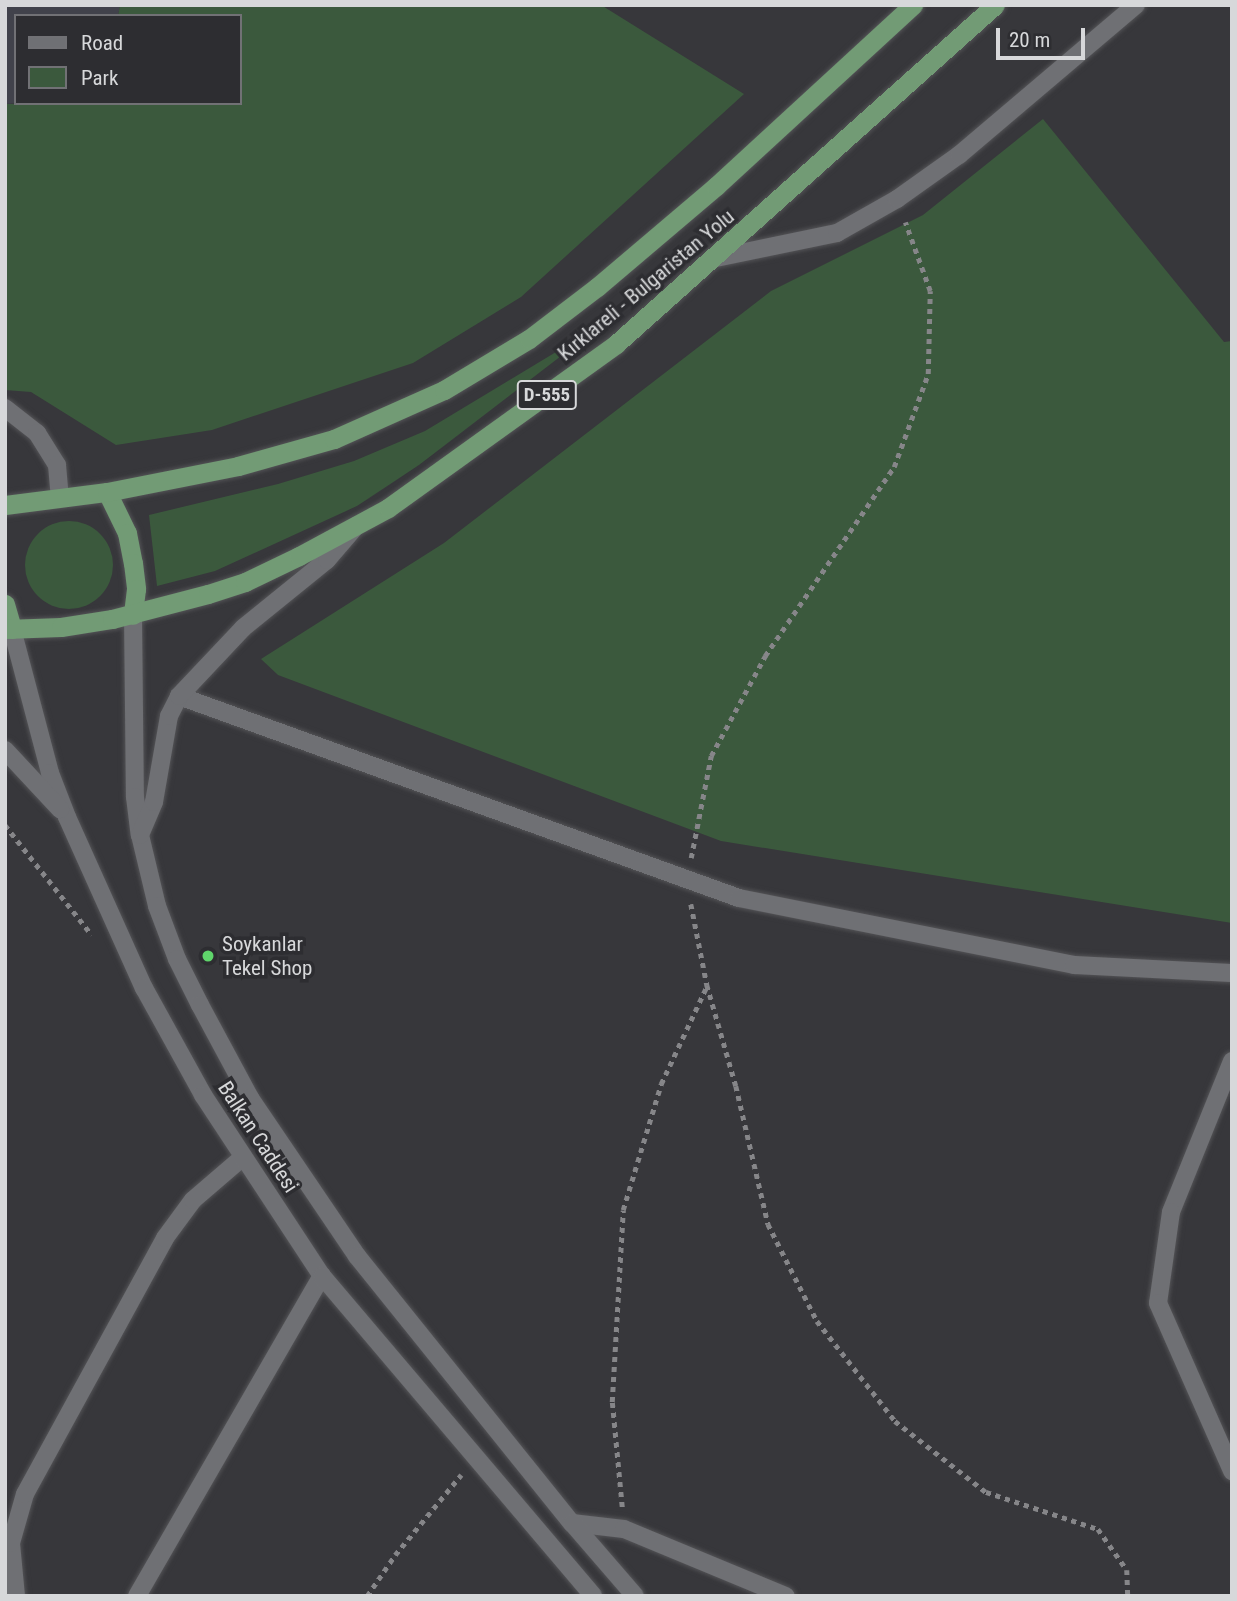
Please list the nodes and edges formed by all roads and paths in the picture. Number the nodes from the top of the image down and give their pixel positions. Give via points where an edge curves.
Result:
1 (913, 5) edge
2 (995, 5) edge
3 (1136, 5) edge
4 (897, 199) junction
5 (716, 258) junction
6 (5, 408) edge
7 (107, 492) junction
8 (60, 497) junction
9 (9, 510) edge
10 (357, 525) junction
11 (5, 604) edge
12 (133, 615) junction
13 (9, 629) edge
14 (179, 696) junction
15 (5, 750) edge
16 (67, 817) junction
17 (5, 825) edge
18 (12, 834) junction
19 (5, 835) edge
20 (140, 835) junction
21 (687, 880) junction
22 (96, 941) dead end
23 (1232, 973) edge
24 (707, 985) junction
25 (1232, 1061) edge
26 (243, 1157) junction
27 (322, 1276) junction
28 (476, 1456) junction
29 (1232, 1471) edge
30 (572, 1523) junction
31 (624, 1529) junction
32 (16, 1596) edge
33 (137, 1596) edge
34 (367, 1596) edge
35 (593, 1596) edge
36 (635, 1596) edge
37 (786, 1596) edge
38 (1128, 1596) edge

1 - 7 highway, Kırklareli - Bulgaristan Yolu / D-555 via 716,186 597,287 518,345 444,390 334,439 193,476
2 - 5 highway, Kırklareli - Bulgaristan Yolu / D-555
3 - 4 street via 959,155
4 - 5 street via 837,233
4 - 21 path via 930,291 928,374 894,467 765,656 712,757
5 - 10 highway, Kırklareli - Bulgaristan Yolu / D-555 via 616,344 399,501
6 - 8 street via 37,433 57,465
7 - 8 highway, Kırklareli - Bulgaristan Yolu / D-555
7 - 12 highway via 127,533 136,589
8 - 9 highway, Kırklareli - Bulgaristan Yolu / D-555
10 - 12 highway, Kırklareli - Bulgaristan Yolu / D-555 via 245,582
10 - 14 street via 327,560 243,628
11 - 13 highway
12 - 13 highway, Kırklareli - Bulgaristan Yolu / D-555 via 61,627
12 - 20 street, Balkan Caddesi via 135,797
13 - 16 street, Balkan Caddesi
14 - 20 street via 169,716 154,802
14 - 21 street
15 - 16 street
16 - 26 street, Balkan Caddesi via 144,988
17 - 18 path
18 - 19 path
18 - 22 path
20 - 30 street, Balkan Caddesi via 157,905 177,959 250,1098 357,1256
21 - 23 street via 740,898 1074,965
21 - 24 path
24 - 31 path via 661,1084 623,1210 612,1402
24 - 38 path via 768,1224 817,1321 895,1421 986,1492 1098,1529 1127,1570
25 - 29 street via 1171,1212 1158,1303
26 - 27 street, Balkan Caddesi
26 - 32 street via 193,1200 165,1238 25,1494 10,1543
27 - 28 street, Balkan Caddesi
27 - 33 street
28 - 34 path
28 - 35 street, Balkan Caddesi
30 - 31 street
30 - 36 street, Balkan Caddesi
31 - 37 street

